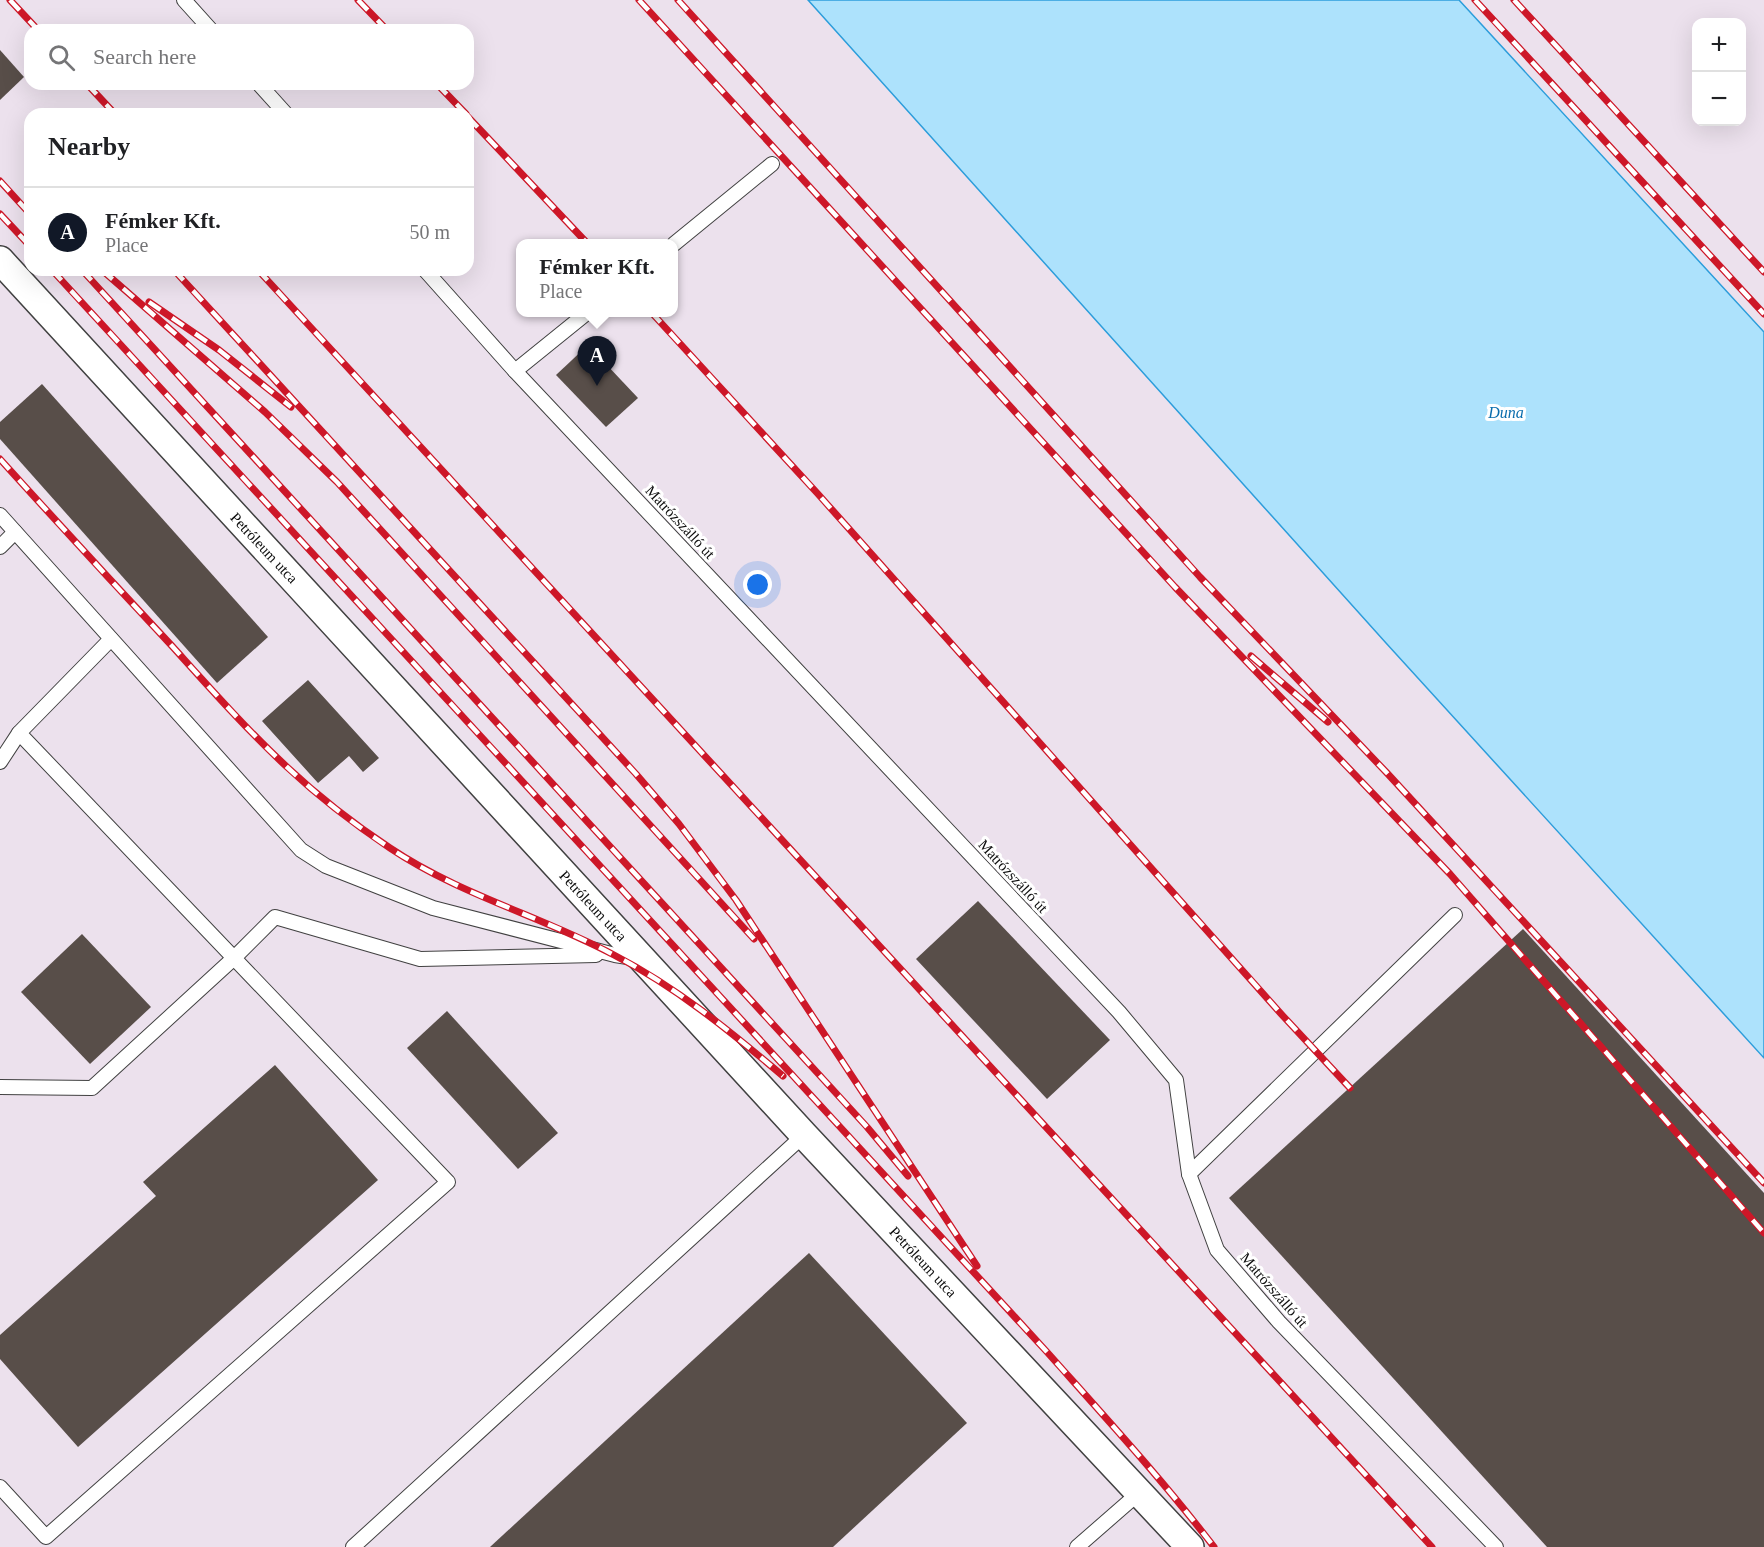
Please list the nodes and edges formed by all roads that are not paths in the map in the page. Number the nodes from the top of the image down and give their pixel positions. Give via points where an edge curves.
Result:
1 (184, 0) edge
2 (206, 24) edge
3 (264, 90) edge
4 (281, 108) edge
5 (772, 164) dead end
6 (678, 241) edge
7 (0, 260) edge
8 (430, 276) edge
9 (582, 317) edge
10 (515, 371) junction
11 (0, 515) edge
12 (15, 532) junction
13 (0, 547) edge
14 (111, 639) junction
15 (19, 733) junction
16 (0, 762) edge
17 (1455, 915) dead end
18 (615, 955) junction
19 (234, 958) junction
20 (642, 959) junction
21 (0, 1087) edge
22 (804, 1135) junction
23 (1188, 1174) junction
24 (0, 1487) edge
25 (1140, 1492) junction
26 (353, 1547) edge
27 (1077, 1547) edge
28 (1190, 1547) edge
29 (1496, 1547) edge

1 - 2 lane
3 - 4 lane
5 - 6 lane
7 - 20 street, Petróleum utca
8 - 10 lane, Matrózszálló út
9 - 10 lane
10 - 23 lane, Matrózszálló út via 1119,1012 1176,1080
11 - 12 lane
12 - 13 lane
12 - 14 lane
14 - 15 lane
14 - 18 lane via 301,850 326,866 432,909
15 - 16 lane
15 - 19 lane
17 - 23 lane
18 - 19 lane via 420,959 275,917
18 - 20 lane
19 - 21 lane via 92,1088
19 - 24 lane via 448,1182 46,1537
20 - 22 street, Petróleum utca
22 - 25 street, Petróleum utca
22 - 26 lane
23 - 29 lane, Matrózszálló út via 1217,1250 1279,1322
25 - 27 lane
25 - 28 street, Petróleum utca

